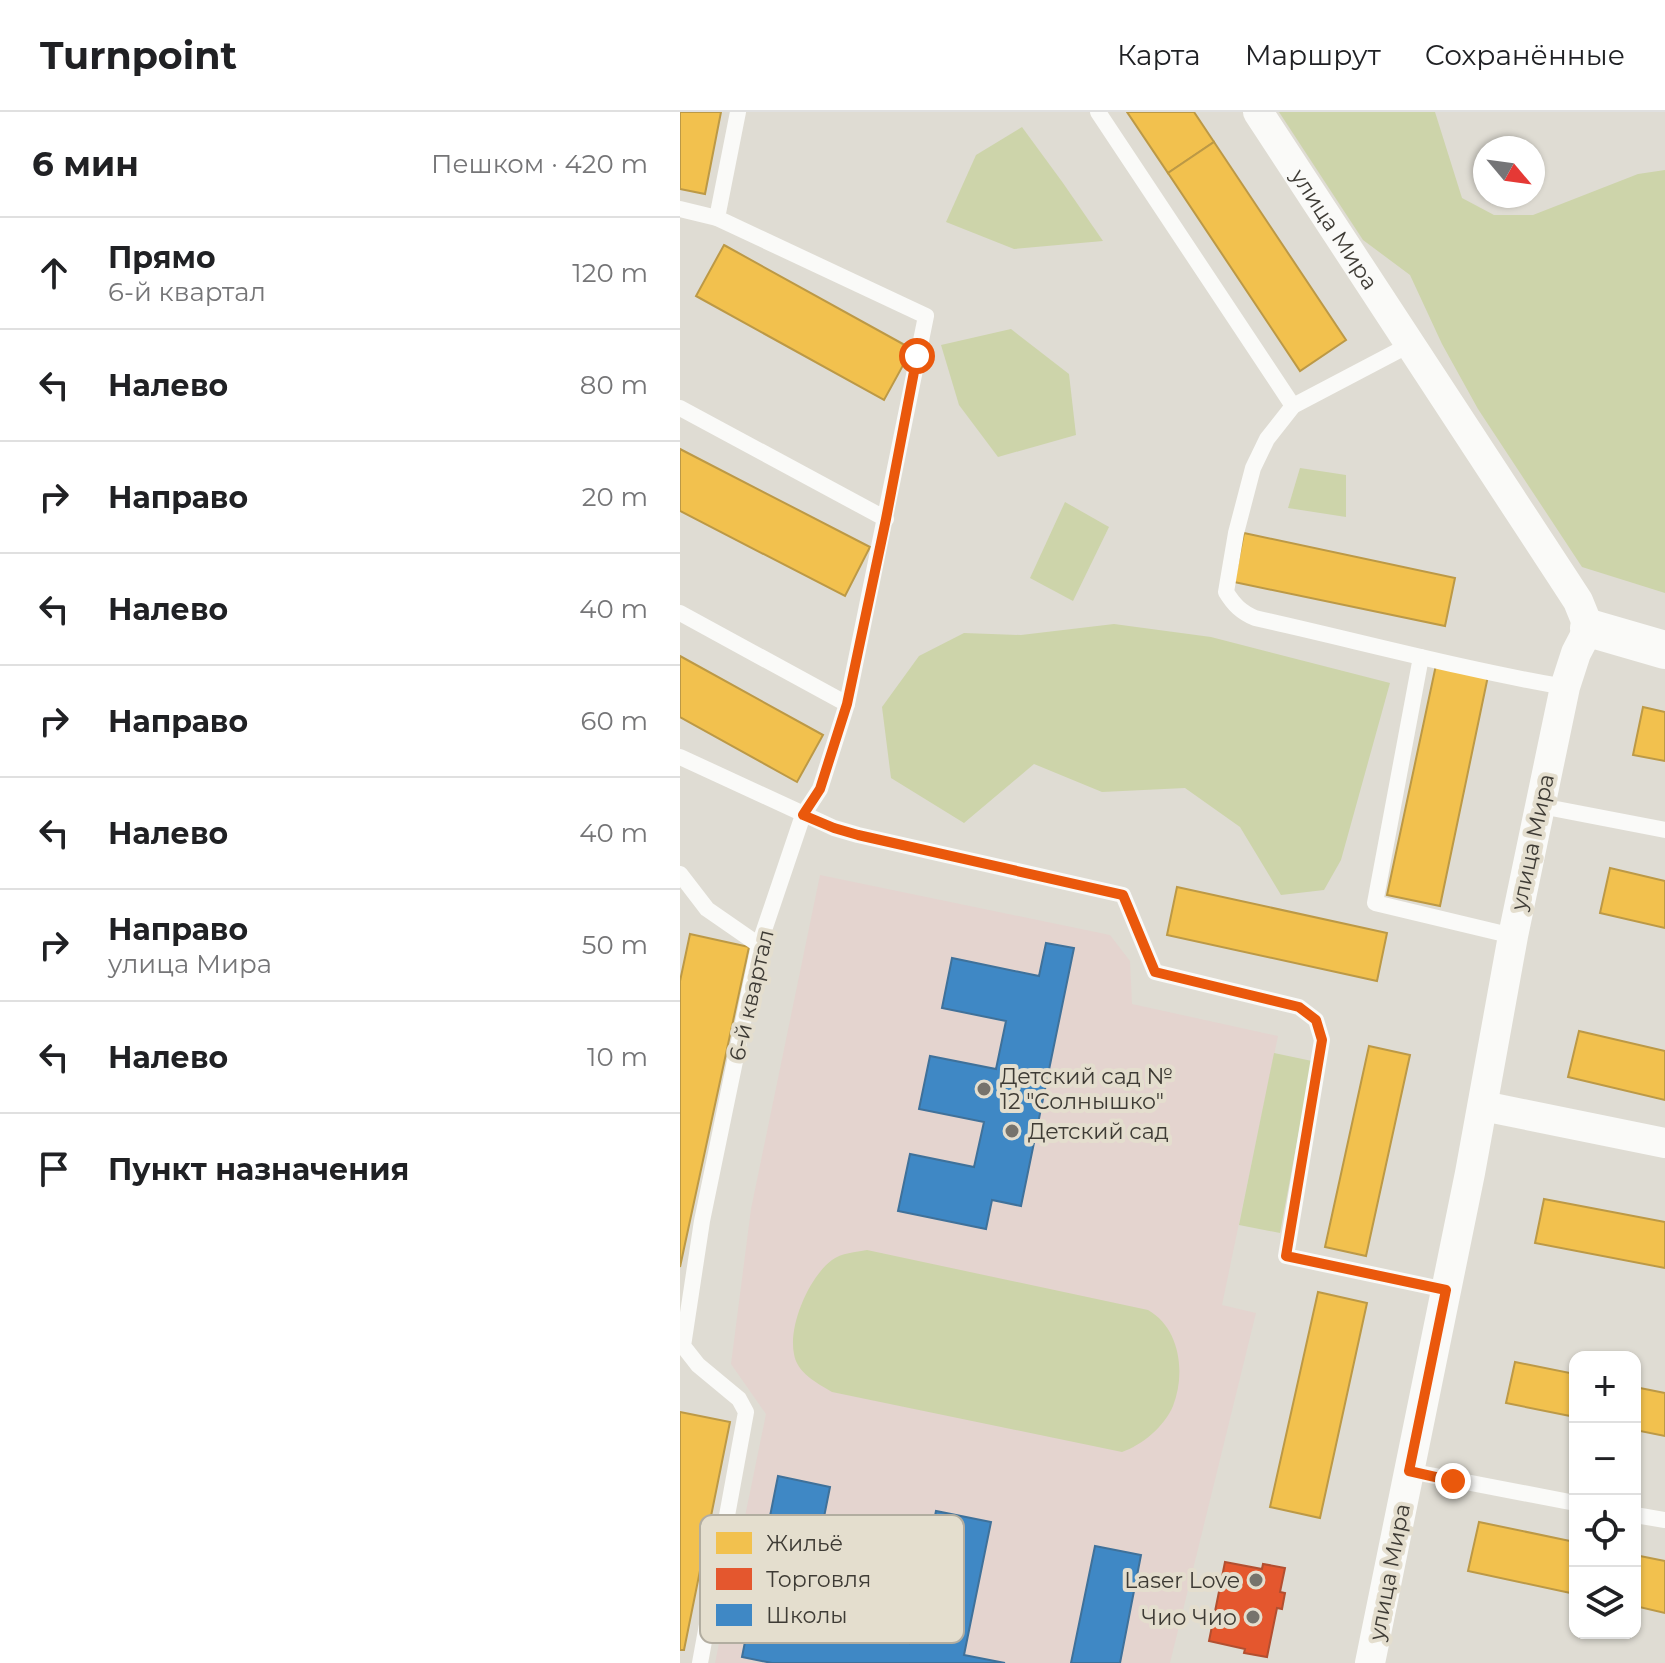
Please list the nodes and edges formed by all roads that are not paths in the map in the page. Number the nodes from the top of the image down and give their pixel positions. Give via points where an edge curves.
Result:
1 (738, 112) edge
2 (1098, 112) edge
3 (1258, 112) edge
4 (680, 209) edge
5 (717, 218) junction
6 (1411, 344) junction
7 (1293, 406) junction
8 (680, 408) edge
9 (886, 519) junction
10 (680, 613) edge
11 (1589, 628) junction
12 (1665, 650) edge
13 (1421, 657) junction
14 (1565, 687) junction
15 (847, 704) junction
16 (680, 757) edge
17 (1541, 806) junction
18 (803, 815) junction
19 (1665, 830) edge
20 (680, 874) edge
21 (1513, 936) junction
22 (759, 945) junction
23 (1483, 1106) junction
24 (1665, 1143) edge
25 (1446, 1290) junction
26 (1409, 1471) junction
27 (1569, 1502) edge
28 (727, 1515) edge
29 (1641, 1516) edge
30 (1665, 1520) edge
31 (704, 1643) edge
32 (700, 1663) edge
33 (1370, 1663) edge

1 - 5 lane
2 - 7 lane
3 - 6 street, улица Мира
4 - 5 lane
5 - 9 lane, 6-й квартал via 926,316
6 - 7 lane
6 - 11 street, улица Мира via 1571,591
7 - 13 lane via 1253,468 1226,592 1233,604 1255,618
8 - 9 lane
9 - 15 lane, 6-й квартал
10 - 15 lane
11 - 12 street
11 - 14 street, улица Мира
13 - 14 lane
13 - 21 lane via 1375,903
14 - 17 street, улица Мира
15 - 18 lane, 6-й квартал via 820,789
16 - 18 lane
17 - 19 lane
17 - 21 street, улица Мира
18 - 22 lane, 6-й квартал
18 - 25 lane via 858,835 1123,895 1155,972 1299,1007 1316,1020 1322,1040 1286,1256
20 - 22 lane via 707,909
21 - 23 street, улица Мира
22 - 28 lane, 6-й квартал via 702,1221 683,1346 746,1412
23 - 24 street
23 - 25 street, улица Мира
25 - 26 street, улица Мира
26 - 27 lane
26 - 33 street, улица Мира
29 - 30 lane
31 - 32 lane, 6-й квартал

